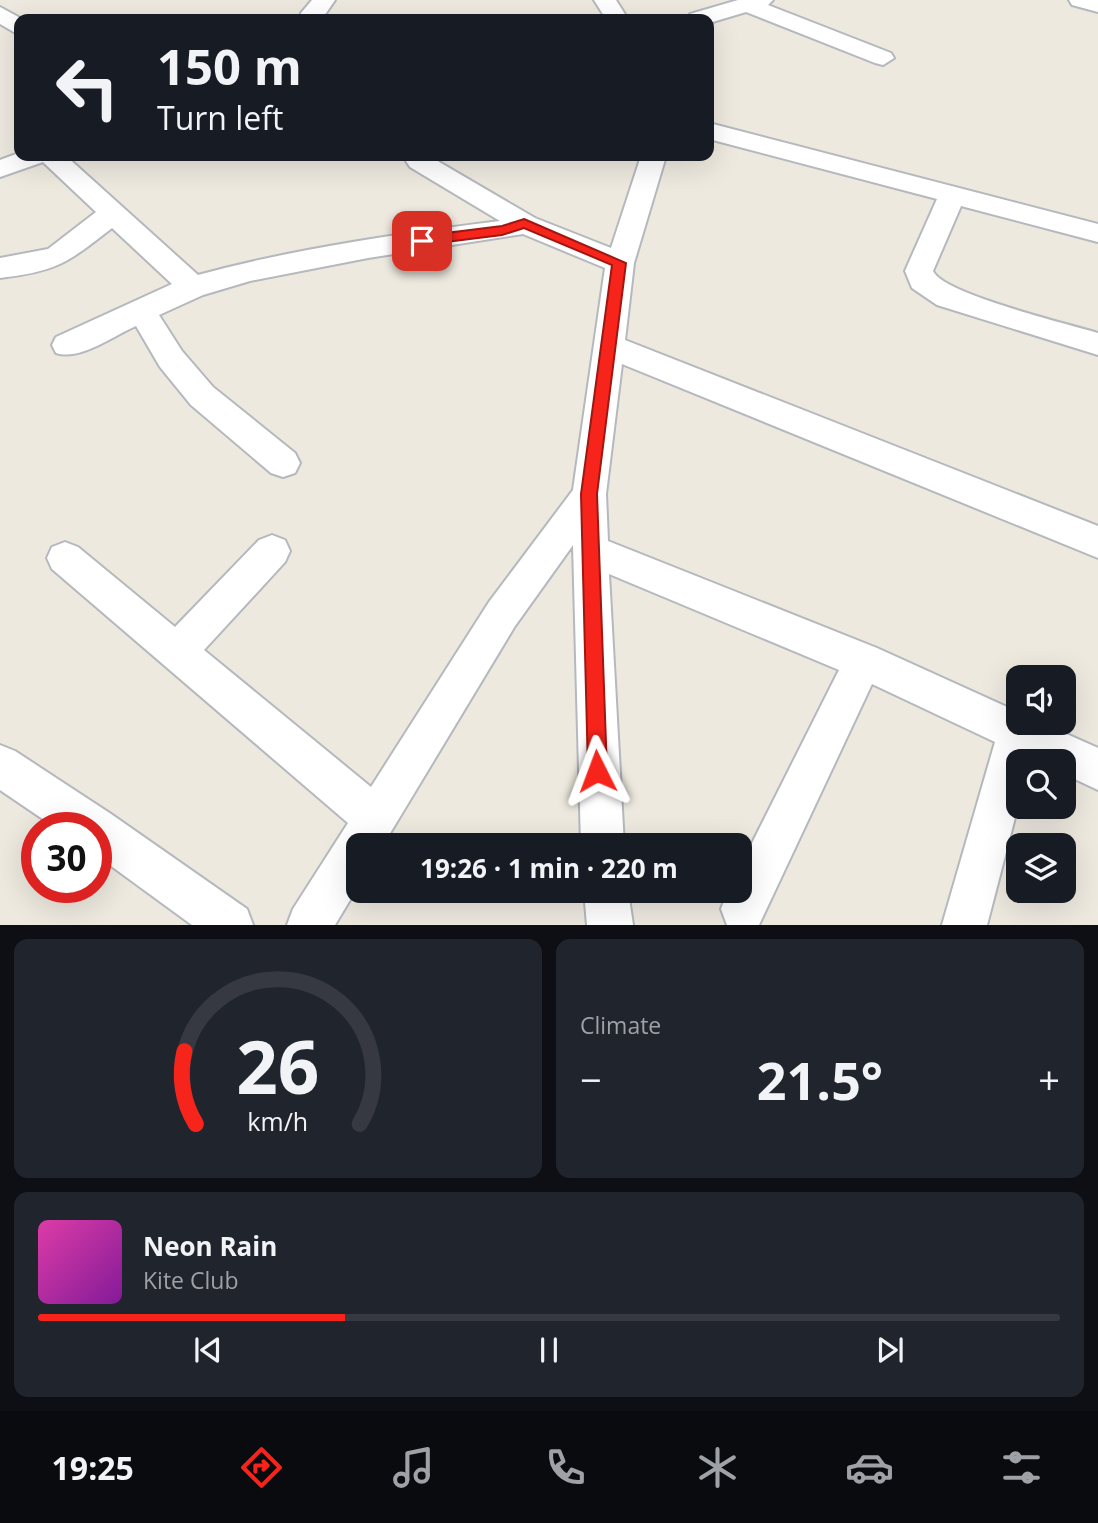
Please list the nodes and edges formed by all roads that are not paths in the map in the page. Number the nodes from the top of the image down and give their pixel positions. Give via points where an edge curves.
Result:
1 (324, 0) edge
2 (754, 2) edge
3 (0, 13) edge
4 (312, 14) edge
5 (714, 14) edge
6 (14, 24) edge
7 (883, 58) dead end
8 (714, 132) edge
9 (22, 161) edge
10 (56, 161) edge
11 (419, 161) dead end
12 (652, 161) edge
13 (0, 169) edge
14 (952, 195) junction
15 (113, 213) junction
16 (524, 224) junction
17 (1098, 233) edge
18 (620, 263) junction
19 (0, 268) edge
20 (193, 287) junction
21 (141, 310) junction
22 (1098, 344) edge
23 (67, 345) dead end
24 (609, 346) junction
25 (283, 463) dead end
26 (589, 494) junction
27 (1098, 541) edge
28 (272, 551) dead end
29 (593, 551) junction
30 (65, 558) dead end
31 (177, 652) junction
32 (863, 661) junction
33 (1006, 727) edge
34 (1017, 735) edge
35 (1024, 735) edge
36 (0, 766) edge
37 (1098, 769) edge
38 (69, 812) edge
39 (375, 818) junction
40 (601, 833) edge
41 (112, 841) edge
42 (607, 903) edge
43 (743, 909) dead end
44 (231, 925) edge
45 (309, 925) edge
46 (610, 925) edge
47 (964, 925) edge

1 - 4 street
2 - 5 street
2 - 7 street
3 - 6 street
8 - 14 street
9 - 13 street
10 - 15 street
11 - 16 street
12 - 18 street
14 - 17 street
14 - 22 street via 919,271 922,281 947,298
15 - 19 street via 58,256
15 - 20 street
16 - 18 street
16 - 20 street via 368,247
18 - 24 street
20 - 21 street
21 - 23 street
21 - 25 street via 170,359 202,396
24 - 26 street
24 - 27 street
26 - 29 street
26 - 39 street via 502,614
28 - 31 street
29 - 32 street
29 - 40 street
30 - 31 street
31 - 39 street
32 - 33 street
32 - 43 street
34 - 47 street
35 - 37 street
36 - 38 street
39 - 45 street
41 - 44 street
42 - 46 street

